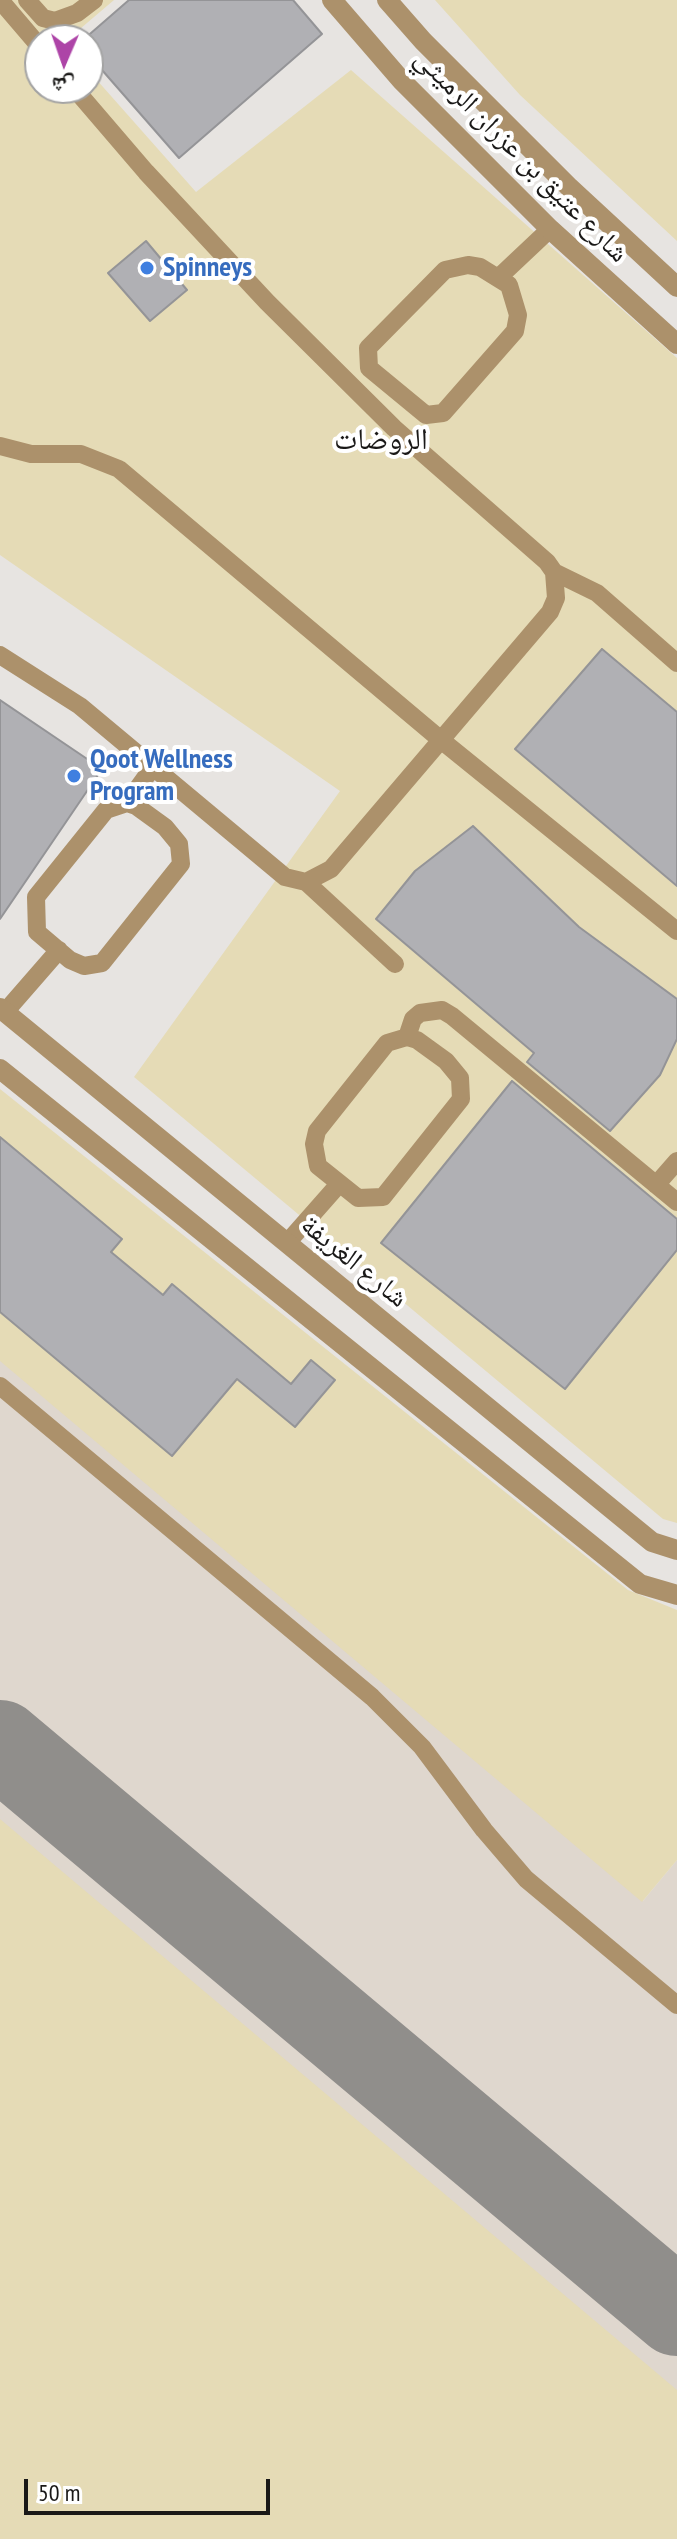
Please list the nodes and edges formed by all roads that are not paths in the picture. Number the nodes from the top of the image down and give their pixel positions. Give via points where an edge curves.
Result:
1 (0, 0) edge
2 (27, 0) edge
3 (94, 0) edge
4 (332, 0) edge
5 (387, 0) edge
6 (24, 28) edge
7 (88, 104) edge
8 (550, 229) junction
9 (498, 278) junction
10 (677, 287) edge
11 (677, 344) edge
12 (367, 362) junction
13 (348, 382) junction
14 (0, 446) edge
15 (554, 572) junction
16 (0, 655) edge
17 (677, 663) edge
18 (441, 740) junction
19 (153, 767) junction
20 (127, 803) junction
21 (306, 882) junction
22 (677, 931) edge
23 (59, 950) junction
24 (395, 964) dead end
25 (2, 1010) edge
26 (407, 1037) junction
27 (0, 1069) edge
28 (677, 1161) edge
29 (339, 1184) junction
30 (656, 1185) junction
31 (677, 1202) edge
32 (287, 1243) junction
33 (0, 1386) edge
34 (677, 1550) edge
35 (677, 1595) edge
36 (677, 2005) edge

1 - 6 lane
2 - 3 lane via 43,18 55,21
4 - 8 street, شارع عتيق بن عزران الرميثي via 402,81
5 - 10 street, شارع عتيق بن عزران الرميثي via 568,186
7 - 13 lane
8 - 9 lane
8 - 11 street, شارع عتيق بن عزران الرميثي
9 - 12 lane via 468,265 445,270 368,348
9 - 12 lane via 509,285 515,300 515,331 443,413 418,412
12 - 13 lane
13 - 15 lane
14 - 18 lane via 31,454 81,454 119,469
15 - 17 lane via 597,593
15 - 18 lane via 556,598 550,612
16 - 19 lane via 80,706
18 - 21 lane via 331,869
18 - 22 lane
19 - 20 lane
19 - 21 lane via 285,877
20 - 23 lane via 106,810 36,897 37,932
20 - 23 lane via 165,827 179,844 181,864 102,963 84,966
21 - 24 lane
23 - 25 lane
25 - 32 street, شارع الغريفة
26 - 29 lane via 387,1043 317,1131 318,1166
26 - 29 lane via 446,1061 460,1078 461,1099 383,1197 358,1198
26 - 30 lane via 420,1013 442,1010
27 - 35 street via 640,1584
28 - 30 lane
29 - 32 lane
30 - 31 lane
32 - 34 street, شارع الغريفة via 652,1542
33 - 36 lane via 372,1697 422,1747 526,1879

